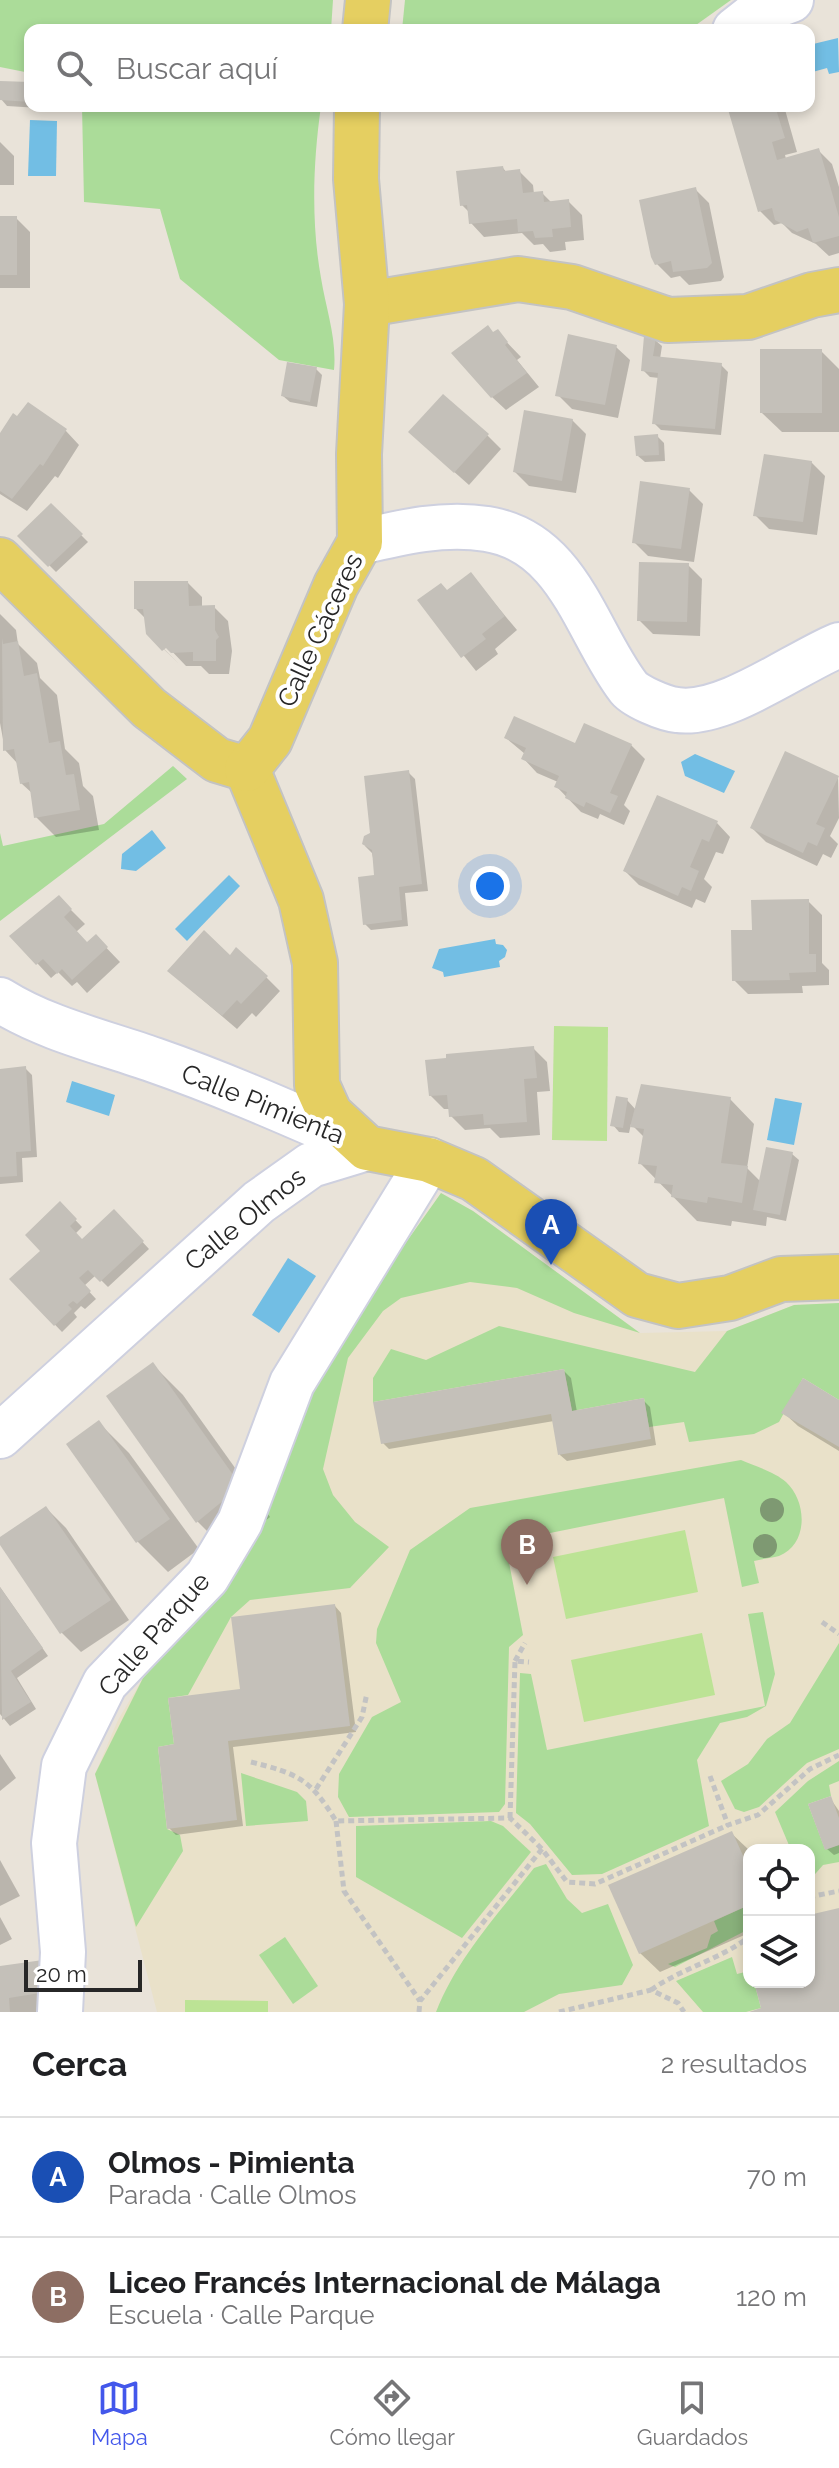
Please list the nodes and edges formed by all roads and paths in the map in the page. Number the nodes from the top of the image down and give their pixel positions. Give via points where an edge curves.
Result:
1 (368, 0) edge
2 (791, 0) edge
3 (366, 24) edge
4 (743, 24) edge
5 (357, 112) edge
6 (839, 290) edge
7 (367, 304) junction
8 (360, 542) junction
9 (0, 560) edge
10 (839, 645) edge
11 (247, 769) junction
12 (0, 1000) edge
13 (367, 1148) junction
14 (429, 1160) junction
15 (839, 1255) edge
16 (839, 1277) edge
17 (781, 1279) junction
18 (0, 1436) edge
19 (822, 1622) dead end
20 (839, 1634) edge
21 (525, 1643) dead end
22 (515, 1661) junction
23 (529, 1662) dead end
24 (367, 1693) dead end
25 (839, 1755) edge
26 (251, 1762) dead end
27 (710, 1776) dead end
28 (316, 1789) junction
29 (510, 1818) junction
30 (336, 1821) junction
31 (728, 1825) junction
32 (542, 1849) junction
33 (839, 1891) edge
34 (815, 1896) edge
35 (743, 1942) edge
36 (651, 1990) junction
37 (420, 2001) junction
38 (60, 2012) edge
39 (419, 2012) edge
40 (559, 2012) edge
41 (684, 2012) edge

1 - 3 main road
2 - 4 street
5 - 7 main road via 356,179
6 - 7 main road via 748,317 668,320 572,287 518,279
7 - 8 main road
8 - 10 street, Calle Cáceres via 435,526 489,529 534,548 574,590 629,690 677,710 719,705
8 - 11 main road, Calle Cáceres via 336,585 270,740
9 - 11 main road via 149,708 217,760
11 - 13 main road, Calle Pimienta via 301,900 315,963 317,1085 330,1114
12 - 13 street, Calle Pimienta via 24,1015 260,1101
13 - 14 main road, Calle Olmos
13 - 18 street, Calle Olmos via 311,1165 259,1202
14 - 17 main road, Calle Olmos via 474,1179 637,1295 678,1306 730,1298
14 - 38 street, Calle Parque via 292,1383 240,1522 207,1577 105,1683 64,1766 54,1843 63,1952
15 - 17 street
16 - 17 main road, Calle Olmos
19 - 20 path
21 - 22 path
22 - 23 path
22 - 29 path
24 - 28 path via 362,1717
25 - 31 path via 810,1769 758,1815
26 - 28 path via 289,1772
27 - 31 path
28 - 30 path
29 - 30 path
29 - 32 path
30 - 37 path via 344,1891
31 - 32 path via 595,1884 567,1882
32 - 37 path
33 - 34 path
35 - 36 path
36 - 40 path
36 - 41 path via 678,2003
37 - 39 path

